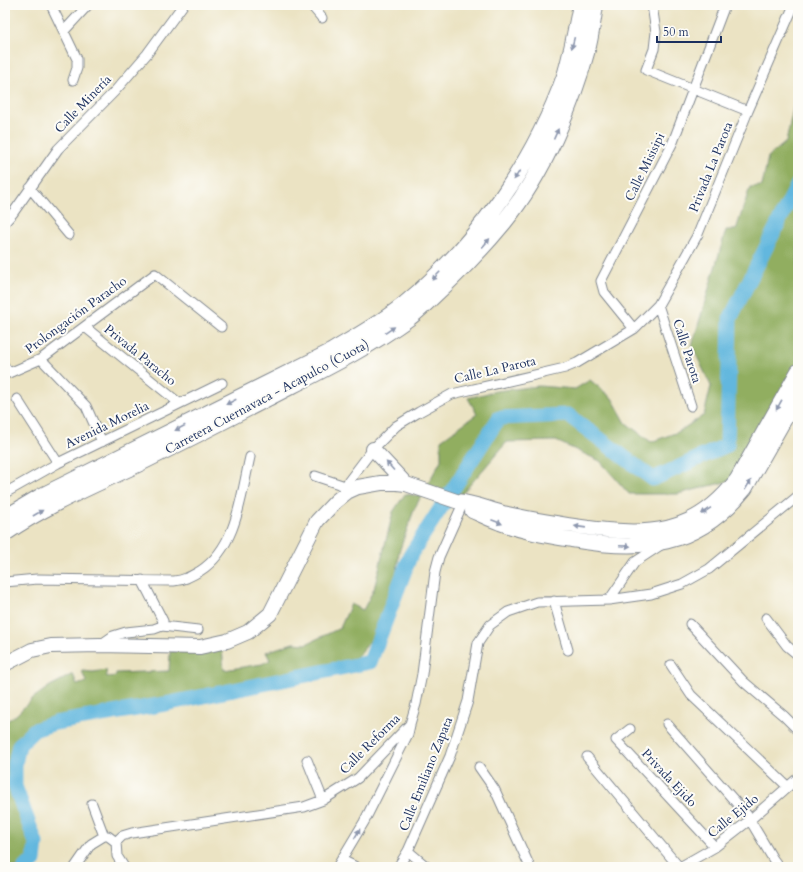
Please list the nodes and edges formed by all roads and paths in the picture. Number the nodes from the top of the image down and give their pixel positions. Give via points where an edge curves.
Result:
1 (51, 5) edge
2 (88, 5) edge
3 (183, 5) edge
4 (311, 5) edge
5 (581, 5) edge
6 (595, 5) edge
7 (652, 5) edge
8 (725, 5) edge
9 (794, 5) edge
10 (322, 18) dead end
11 (64, 31) junction
12 (73, 80) dead end
13 (692, 89) junction
14 (748, 111) junction
15 (30, 188) junction
16 (5, 222) edge
17 (69, 235) dead end
18 (658, 305) junction
19 (220, 327) dead end
20 (85, 328) junction
21 (634, 329) junction
22 (41, 359) junction
23 (7, 370) edge
24 (798, 371) edge
25 (222, 383) dead end
26 (798, 396) edge
27 (17, 399) dead end
28 (179, 403) junction
29 (691, 406) dead end
30 (102, 442) junction
31 (374, 449) junction
32 (250, 457) dead end
33 (58, 463) junction
34 (315, 476) dead end
35 (406, 484) junction
36 (347, 489) junction
37 (5, 493) edge
38 (798, 496) edge
39 (458, 502) junction
40 (5, 518) edge
41 (5, 533) edge
42 (665, 543) junction
43 (142, 580) junction
44 (5, 582) edge
45 (609, 600) junction
46 (554, 601) junction
47 (766, 618) dead end
48 (690, 624) dead end
49 (162, 626) junction
50 (198, 630) dead end
51 (100, 644) junction
52 (568, 650) dead end
53 (798, 655) edge
54 (5, 664) edge
55 (671, 665) dead end
56 (410, 724) junction
57 (667, 724) dead end
58 (630, 728) dead end
59 (798, 730) edge
60 (587, 757) dead end
61 (307, 760) dead end
62 (478, 766) dead end
63 (798, 778) edge
64 (788, 786) junction
65 (323, 800) junction
66 (92, 804) dead end
67 (751, 819) junction
68 (104, 836) junction
69 (116, 842) junction
70 (715, 847) junction
71 (408, 851) junction
72 (340, 863) edge
73 (75, 867) edge
74 (124, 867) edge
75 (356, 867) edge
76 (398, 867) edge
77 (427, 867) edge
78 (530, 867) edge
79 (680, 867) edge
80 (779, 867) edge

1 - 11 street
2 - 11 street
3 - 15 street, Calle Minería via 147,54 58,149
4 - 10 street
5 -> 40 highway, Carretera Cuernavaca - Acapulco (Cuota) via 565,75 536,144 493,211 428,284 398,310 331,352 40,497
41 -> 6 highway, Carretera Cuernavaca - Acapulco (Cuota) via 46,509 338,362 411,316 465,266 505,221 527,189 564,116 588,44
7 - 13 street via 656,32 654,49 646,70
8 - 13 street, Calle Misisipi
9 - 14 street, Privada La Parota
11 - 12 street via 77,59
13 - 14 street
13 - 21 street, Calle Misisipi via 673,142 601,281 604,292
14 - 18 street, Privada La Parota via 698,234
15 - 16 street, Calle Minería
15 - 17 street
18 - 21 street, Privada La Parota
18 - 29 street, Calle Parota
19 - 20 street, Prolongación Paracho via 155,274
20 - 22 street, Prolongación Paracho
20 - 28 street, Privada Paracho
21 - 31 street, Calle La Parota via 565,368 452,394 396,426
22 - 23 street, Prolongación Paracho
22 - 30 street via 86,406
24 -> 39 main road via 738,479 715,504 686,522 656,531 625,532 548,522
25 - 28 street, Avenida Morelia
42 -> 26 main road via 709,524 738,499
27 - 33 street
28 - 30 street, Avenida Morelia
30 - 33 street, Avenida Morelia
35 -> 31 main road
31 - 36 street, Calle La Parota via 348,482
32 - 43 street via 237,513 230,534 218,555 209,565 186,579
33 - 37 street, Avenida Morelia
34 - 36 street
35 - 36 main road via 381,483
35 - 39 main road
36 - 51 main road via 317,521 270,614 248,632 227,641 200,647
38 - 45 street, Calle Emiliano Zapata via 709,569 682,584 652,594
39 -> 42 main road via 501,524 561,538 625,546
39 - 56 street, Calle Reforma via 435,572 422,674
42 - 45 street via 635,562
43 - 44 street via 37,579
43 - 49 street via 163,621
45 - 46 street, Calle Emiliano Zapata
46 - 52 street
46 - 71 street, Calle Emiliano Zapata via 537,602 508,612 490,624 478,643 468,701 450,756
47 - 53 street via 787,646
48 - 59 street via 744,682
49 - 50 street
49 - 51 street via 154,630 126,632
51 - 54 main road via 45,647 32,650
55 - 64 street via 691,695
56 - 65 street, Calle Reforma via 358,778
72 -> 56 street via 364,822 408,734
57 - 67 street
58 - 70 street, Privada Ejido via 616,740
60 - 79 street
61 - 65 street
62 - 78 street via 495,790
63 - 64 street, Calle Ejido
64 - 67 street, Calle Ejido
65 - 69 street, Calle Reforma via 304,807 132,833 122,836
66 - 68 street
67 - 70 street, Calle Ejido
67 - 80 street
68 - 69 street
68 - 73 street via 91,844
69 - 74 street via 117,856
70 - 79 street, Calle Ejido
71 - 76 street, Calle Emiliano Zapata
71 - 77 street
72 - 75 street

